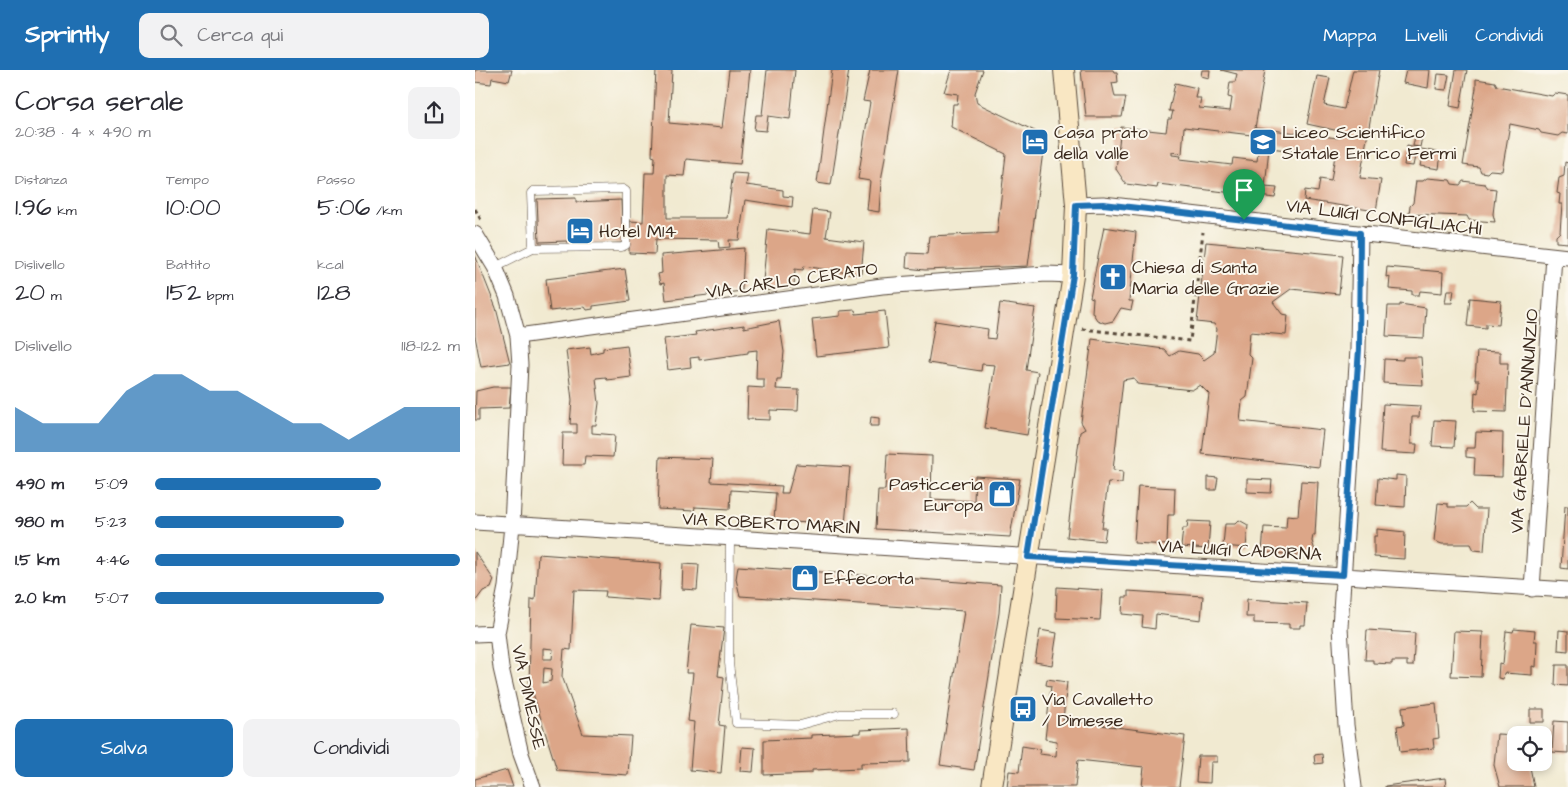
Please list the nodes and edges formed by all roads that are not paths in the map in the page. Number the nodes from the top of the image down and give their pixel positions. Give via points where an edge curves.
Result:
1 (1064, 70) edge
2 (1076, 205) junction
3 (1360, 233) junction
4 (475, 234) edge
5 (533, 248) junction
6 (1561, 256) edge
7 (495, 267) junction
8 (1073, 275) junction
9 (519, 336) junction
10 (475, 522) edge
11 (511, 525) junction
12 (730, 539) junction
13 (1028, 557) junction
14 (1343, 575) junction
15 (1532, 589) junction
16 (1568, 590) edge
17 (497, 633) junction
18 (475, 634) edge
19 (894, 714) dead end
20 (533, 787) edge
21 (992, 787) edge
22 (1354, 787) edge

1 - 2 street
2 - 3 street, VIA LUIGI CONFIGLIACHI via 1103,204
2 - 8 street
3 - 6 street, VIA LUIGI CONFIGLIACHI
3 - 14 street via 1359,349
4 - 7 street, VIA DIMESSE
5 - 5 lane via 533,191 625,191 626,245 623,247
5 - 7 lane
6 - 15 street, VIA GABRIELE D'ANNUNZIO
7 - 9 street, VIA DIMESSE
8 - 9 street, VIA CARLO CERATO via 1046,274 882,286
8 - 13 street
9 - 11 street, VIA DIMESSE
10 - 11 street, VIA ROBERTO MARIN
11 - 12 street, VIA ROBERTO MARIN
11 - 17 street, VIA DIMESSE via 506,588
12 - 13 street, VIA ROBERTO MARIN
12 - 19 lane via 729,663 736,722 800,725 840,714
13 - 14 street, VIA LUIGI CADORNA
13 - 21 street
14 - 15 street, VIA LUIGI CADORNA
14 - 22 street via 1340,627 1346,725
15 - 16 street, VIA LUIGI CADORNA
17 - 18 street
17 - 20 street, VIA DIMESSE via 509,707

